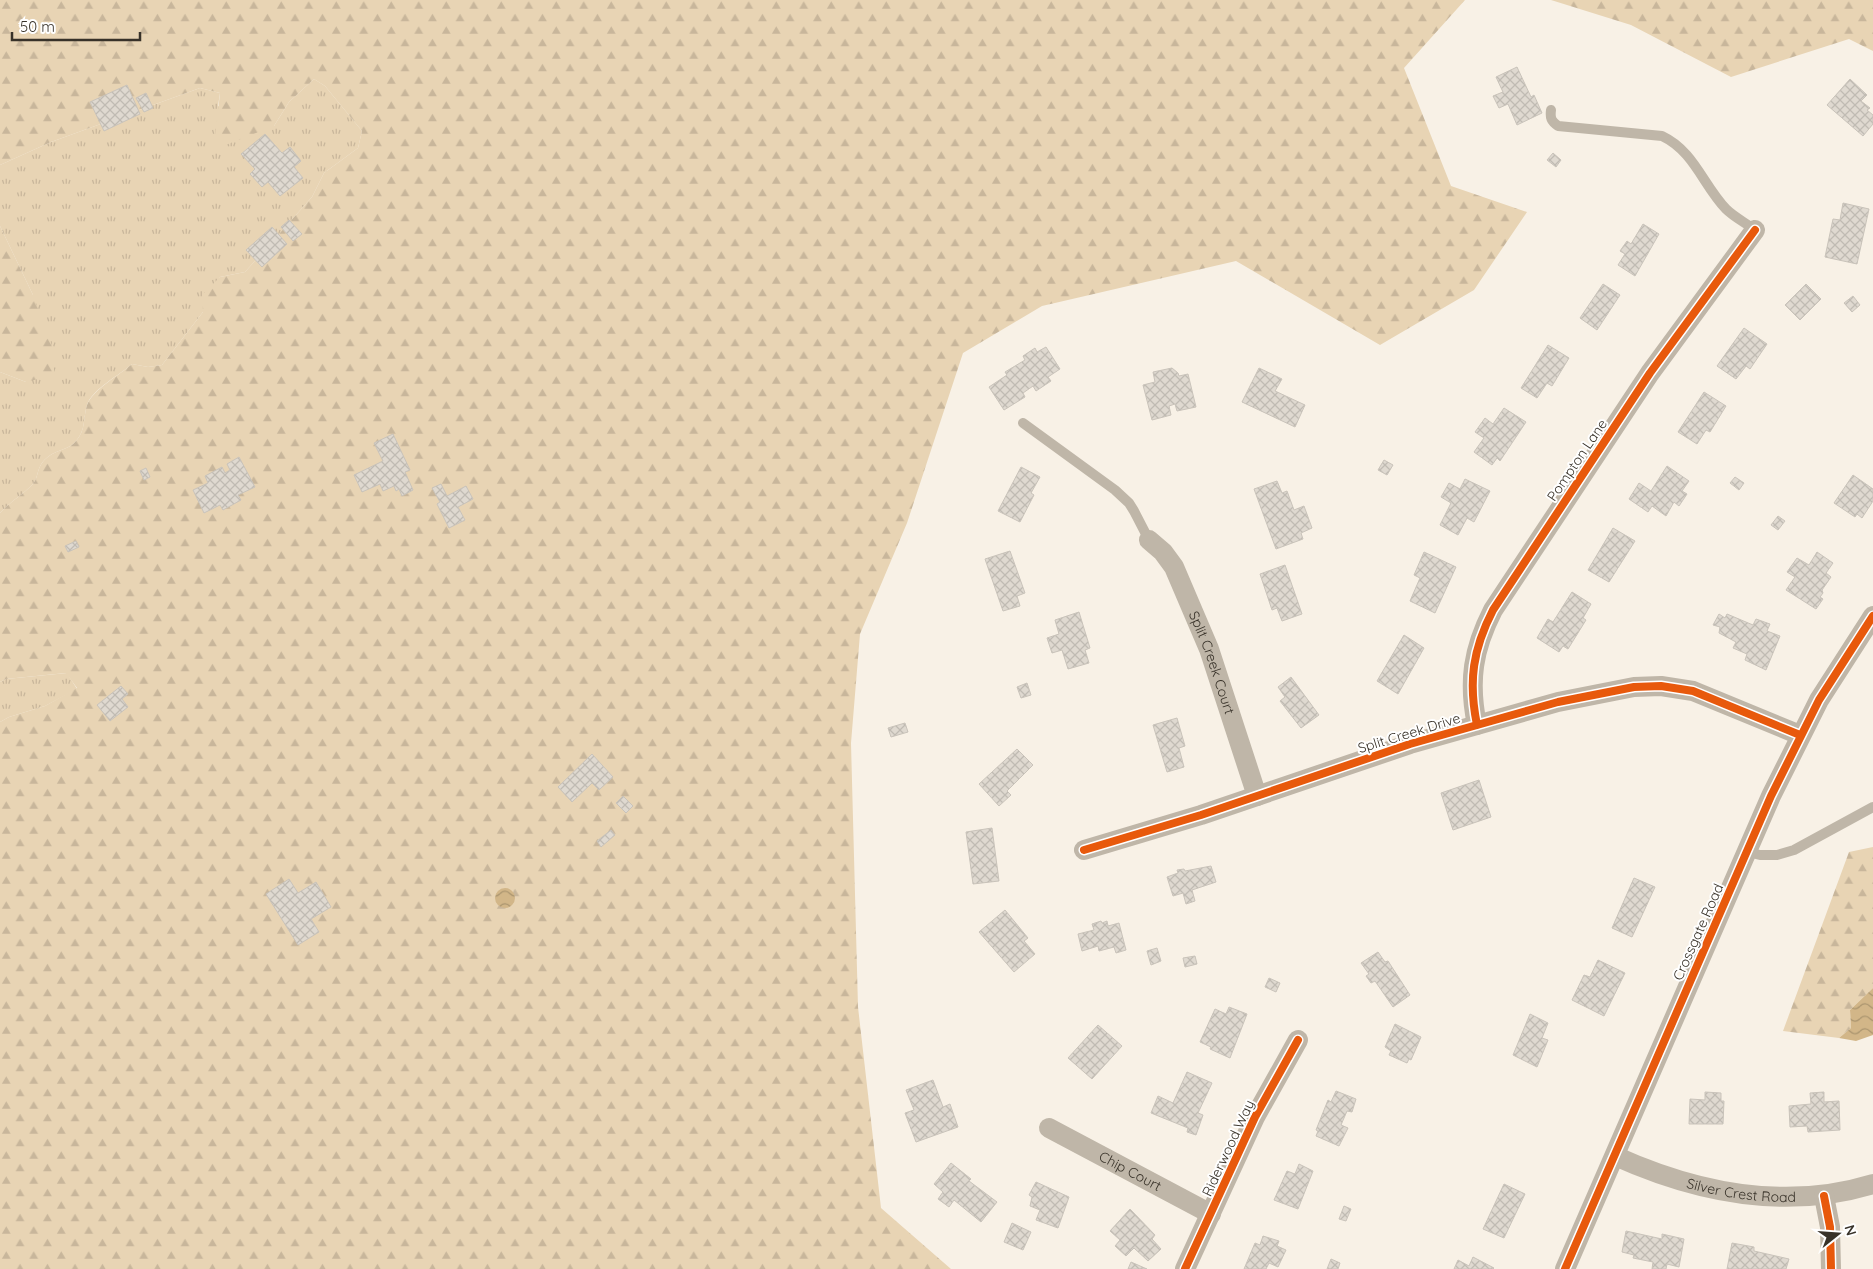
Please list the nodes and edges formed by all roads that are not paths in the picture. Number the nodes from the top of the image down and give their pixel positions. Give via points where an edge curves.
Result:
1 (1551, 110) dead end
2 (1755, 230) joint
3 (1024, 423) dead end
4 (1148, 540) joint
5 (1873, 616) edge
6 (1477, 725) junction
7 (1800, 735) junction
8 (1257, 796) junction
9 (1873, 807) edge
10 (1084, 850) dead end
11 (1748, 852) junction
12 (1298, 1040) dead end
13 (1049, 1128) dead end
14 (1615, 1156) junction
15 (1873, 1184) edge
16 (1824, 1196) junction
17 (1211, 1214) junction
18 (1186, 1269) edge
19 (1565, 1269) edge
20 (1831, 1269) edge

1 - 2 lane via 1552,122 1558,126 1662,136 1674,141 1686,152 1726,209
2 - 6 street, Pompton Lane via 1650,373 1493,610 1475,656 1472,680
3 - 4 lane via 1129,502
4 - 8 street, Split Creek Court via 1163,552 1178,576 1209,649
5 - 7 street, Crossgate Road
6 - 7 street, Split Creek Drive via 1580,697 1634,687 1660,686 1692,691
6 - 8 street, Split Creek Drive
7 - 11 street, Crossgate Road via 1770,796
8 - 10 street, Split Creek Drive
9 - 11 lane via 1794,850 1776,855
11 - 14 street, Crossgate Road
12 - 17 street, Riderwood Way via 1256,1117
13 - 17 street, Chip Court
14 - 16 street, Silver Crest Road via 1650,1172 1716,1190 1772,1197
14 - 19 street, Crossgate Road
15 - 16 street, Silver Crest Road
16 - 20 street via 1830,1227
17 - 18 street, Riderwood Way

